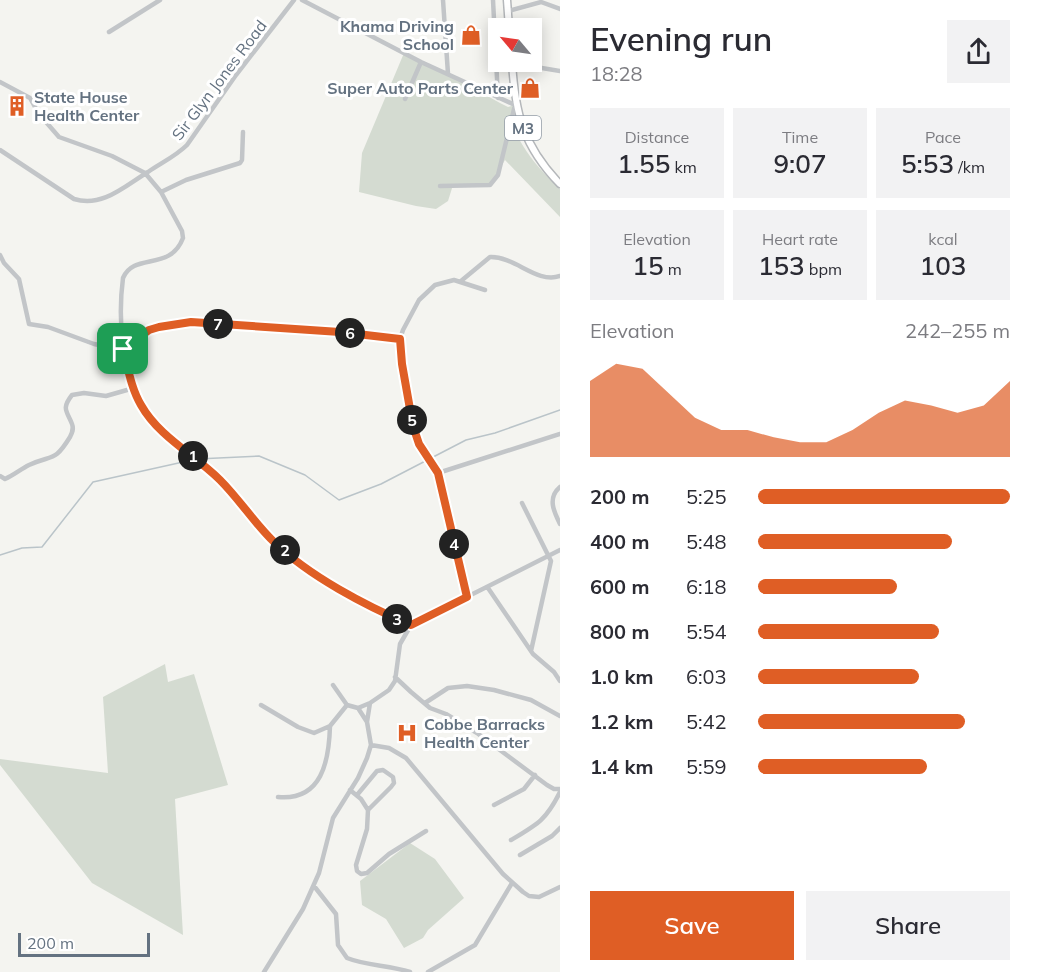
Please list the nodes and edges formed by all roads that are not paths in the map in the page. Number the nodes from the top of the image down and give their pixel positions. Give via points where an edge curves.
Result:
1 (160, 0) edge
2 (294, 0) edge
3 (302, 0) edge
4 (443, 0) edge
5 (493, 0) edge
6 (507, 0) edge
7 (560, 9) edge
8 (508, 11) junction
9 (508, 18) edge
10 (109, 32) dead end
11 (422, 62) junction
12 (542, 68) edge
13 (560, 71) edge
14 (513, 72) edge
15 (448, 74) junction
16 (0, 82) edge
17 (498, 98) junction
18 (405, 99) dead end
19 (515, 105) junction
20 (243, 132) dead end
21 (0, 150) edge
22 (145, 173) junction
23 (560, 184) edge
24 (440, 186) dead end
25 (161, 192) junction
26 (0, 255) edge
27 (560, 276) edge
28 (461, 281) junction
29 (485, 290) dead end
30 (400, 339) junction
31 (123, 349) junction
32 (134, 388) junction
33 (560, 434) edge
34 (438, 473) junction
35 (0, 476) edge
36 (560, 488) edge
37 (522, 503) dead end
38 (560, 524) edge
39 (560, 550) edge
40 (549, 556) junction
41 (488, 588) junction
42 (467, 597) junction
43 (411, 625) junction
44 (531, 651) junction
45 (395, 676) junction
46 (560, 681) edge
47 (333, 685) dead end
48 (370, 703) junction
49 (425, 703) junction
50 (261, 705) dead end
51 (347, 705) junction
52 (358, 708) junction
53 (560, 716) edge
54 (367, 722) junction
55 (330, 726) junction
56 (370, 745) junction
57 (535, 776) junction
58 (351, 790) junction
59 (560, 790) edge
60 (357, 795) junction
61 (278, 797) dead end
62 (494, 805) dead end
63 (368, 810) junction
64 (560, 828) edge
65 (426, 831) dead end
66 (511, 840) dead end
67 (520, 855) dead end
68 (512, 883) junction
69 (314, 886) junction
70 (560, 887) edge
71 (264, 972) edge
72 (410, 972) edge
73 (428, 972) edge

1 - 10 street
2 - 22 street, Sir Glyn Jones Road via 187,145
3 - 11 street
4 - 15 street
5 - 17 street
6 - 8 highway
7 - 8 street via 541,2
8 - 9 highway
11 - 15 street
11 - 18 street
12 - 13 street
14 - 19 highway, M3
15 - 17 street
16 - 22 street via 31,99 59,137
17 - 19 street
19 - 23 highway, M3 via 530,144
19 - 24 street via 498,175 490,185
20 - 25 street via 240,163
21 - 22 street, Sir Glyn Jones Road via 81,201 114,194
22 - 25 street
25 - 31 street via 183,238 169,256 132,266 124,274
26 - 31 street via 19,279 29,324
27 - 28 street via 547,278 504,258 490,257
28 - 29 street
28 - 30 street via 447,280 427,291 410,315
30 - 31 street via 191,322 149,330
30 - 34 street via 413,426 419,444
31 - 32 street
32 - 35 street via 106,396 72,395 66,411 73,425 72,433 59,453 5,479
32 - 43 street via 150,419 220,479 274,542 315,574 382,613
33 - 34 street
34 - 42 street
36 - 38 street via 553,499
37 - 40 street
39 - 40 street
40 - 41 street
40 - 44 street via 551,565
41 - 42 street
41 - 44 street
42 - 43 street
43 - 45 street via 400,644
44 - 46 street
45 - 48 street via 389,690
45 - 49 street
47 - 51 street
48 - 52 street
48 - 54 street
49 - 53 street via 448,688 467,686 531,700
49 - 57 street
50 - 55 street via 308,733
51 - 52 street
51 - 55 street
52 - 54 street
54 - 56 street
55 - 61 street via 328,757 314,785 305,794
56 - 58 street
56 - 68 street via 389,748 406,758
57 - 59 street
57 - 62 street via 524,789
58 - 60 street
58 - 69 street via 333,818
59 - 66 street via 550,812
60 - 63 street
60 - 63 street via 377,771 383,770 393,777 391,787
63 - 65 street via 365,841 356,865 361,874
64 - 67 street
68 - 70 street via 533,897 545,896
68 - 73 street via 475,945
69 - 71 street
69 - 72 street via 336,914 338,945 347,958

